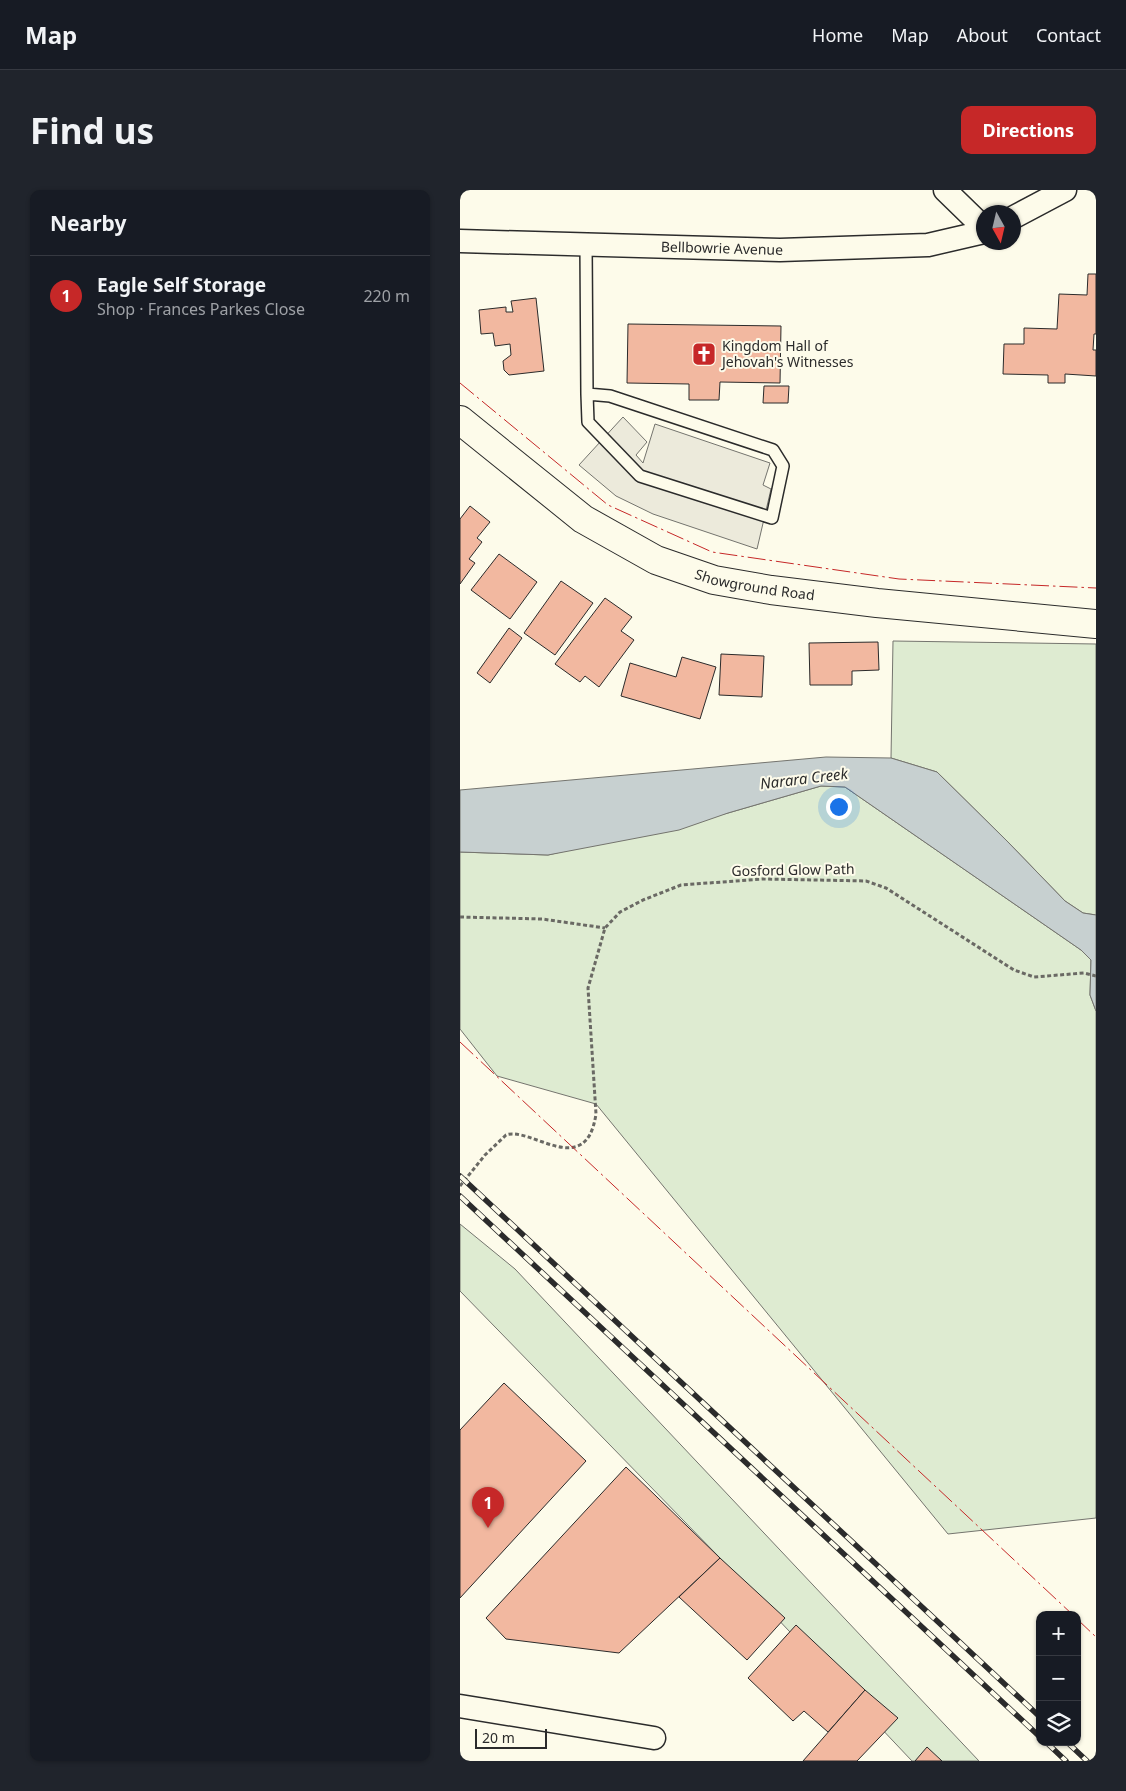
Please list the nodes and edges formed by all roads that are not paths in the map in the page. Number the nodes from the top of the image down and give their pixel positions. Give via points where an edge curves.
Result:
1 (945, 190) edge
2 (1064, 190) edge
3 (1021, 213) edge
4 (976, 220) edge
5 (976, 234) edge
6 (460, 241) edge
7 (586, 244) junction
8 (587, 394) junction
9 (460, 420) edge
10 (1096, 624) edge
11 (460, 1706) edge
12 (654, 1738) dead end

1 - 4 street
2 - 3 street
5 - 7 street, Bellbowrie Avenue via 928,245 790,250
6 - 7 street, Bellbowrie Avenue
7 - 8 lane
8 - 8 lane via 610,396 773,450 782,466 772,518 640,476 588,422
9 - 10 street, Showground Road via 583,519 656,560 714,580 877,603
11 - 12 street

